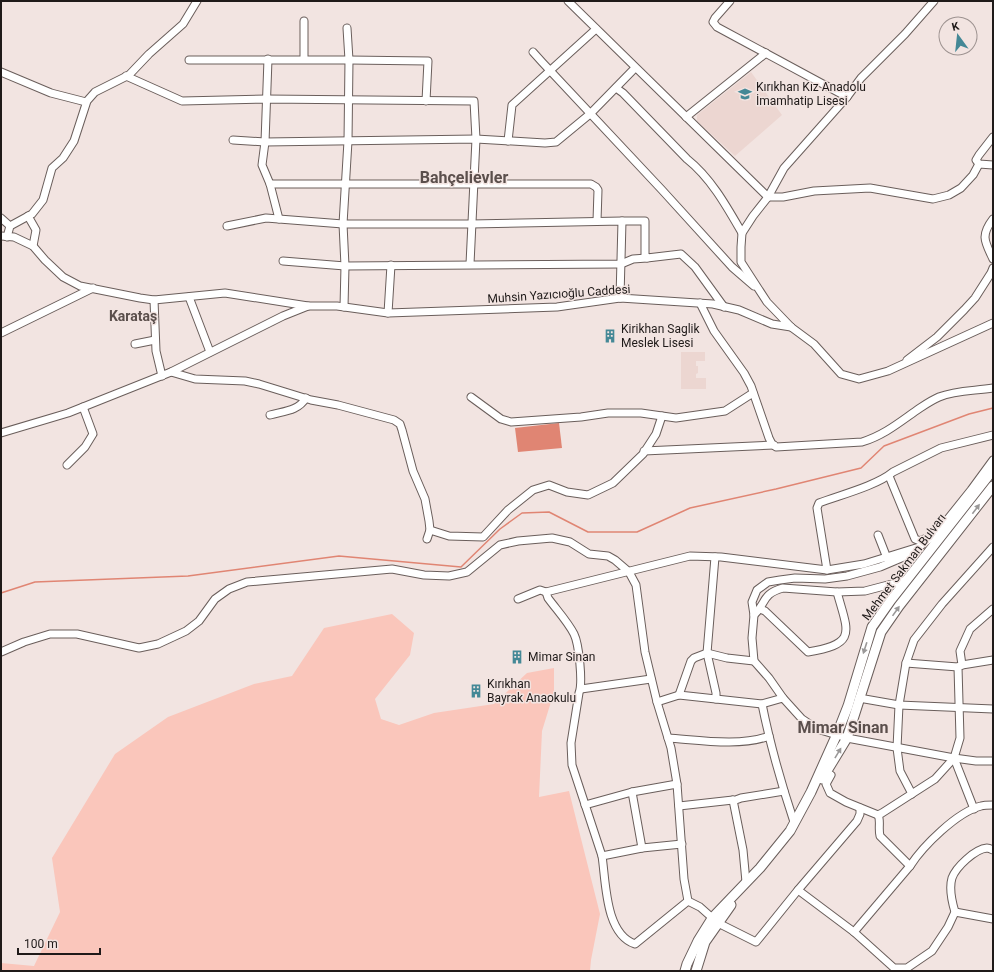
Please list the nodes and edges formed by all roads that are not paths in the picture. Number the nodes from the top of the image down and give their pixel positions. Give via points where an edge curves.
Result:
1 (197, 1) edge
2 (568, 1) edge
3 (730, 1) edge
4 (934, 1) edge
5 (304, 21) dead end
6 (347, 28) dead end
7 (596, 29) junction
8 (533, 52) dead end
9 (766, 53) junction
10 (304, 59) junction
11 (189, 60) dead end
12 (268, 60) junction
13 (349, 60) junction
14 (635, 68) junction
15 (550, 71) junction
16 (2, 72) edge
17 (126, 76) junction
18 (616, 88) junction
19 (847, 97) junction
20 (266, 99) junction
21 (348, 101) junction
22 (426, 101) junction
23 (86, 102) junction
24 (590, 114) junction
25 (686, 117) junction
26 (993, 136) edge
27 (476, 139) junction
28 (233, 140) dead end
29 (348, 141) junction
30 (508, 141) junction
31 (265, 142) junction
32 (979, 164) junction
33 (993, 165) edge
34 (270, 184) junction
35 (346, 184) junction
36 (473, 184) junction
37 (768, 197) junction
38 (28, 216) junction
39 (1, 218) edge
40 (279, 219) junction
41 (993, 219) edge
42 (597, 221) junction
43 (622, 221) junction
44 (343, 224) junction
45 (471, 224) junction
46 (10, 226) junction
47 (227, 226) dead end
48 (742, 233) junction
49 (4, 237) edge
50 (33, 246) junction
51 (647, 258) junction
52 (993, 259) edge
53 (283, 261) dead end
54 (470, 264) junction
55 (621, 264) junction
56 (392, 265) junction
57 (345, 266) junction
58 (993, 268) edge
59 (93, 288) junction
60 (760, 292) junction
61 (189, 297) junction
62 (620, 298) junction
63 (154, 300) junction
64 (700, 303) junction
65 (308, 306) junction
66 (344, 307) junction
67 (724, 307) junction
68 (388, 313) junction
69 (993, 323) edge
70 (791, 327) junction
71 (1, 333) edge
72 (155, 340) junction
73 (135, 344) dead end
74 (210, 352) junction
75 (902, 365) junction
76 (171, 372) junction
77 (162, 376) junction
78 (993, 388) edge
79 (753, 394) junction
80 (471, 397) dead end
81 (306, 398) junction
82 (83, 407) junction
83 (270, 415) dead end
84 (662, 416) junction
85 (1, 433) edge
86 (993, 435) edge
87 (774, 445) junction
88 (644, 451) junction
89 (993, 460) edge
90 (67, 466) dead end
91 (993, 470) edge
92 (889, 476) junction
93 (993, 486) edge
94 (430, 530) junction
95 (878, 535) dead end
96 (935, 535) junction
97 (427, 539) dead end
98 (993, 547) edge
99 (715, 557) junction
100 (886, 558) junction
101 (827, 570) junction
102 (629, 572) junction
103 (907, 580) junction
104 (546, 592) junction
105 (836, 592) junction
106 (518, 599) dead end
107 (760, 609) junction
108 (993, 609) edge
109 (754, 615) junction
110 (1, 652) edge
111 (707, 653) junction
112 (993, 660) edge
113 (754, 661) junction
114 (906, 664) junction
115 (960, 666) junction
116 (651, 679) junction
117 (581, 689) junction
118 (679, 695) junction
119 (783, 698) junction
120 (859, 698) junction
121 (716, 699) junction
122 (657, 702) junction
123 (762, 704) junction
124 (899, 705) junction
125 (958, 708) junction
126 (993, 709) edge
127 (837, 734) junction
128 (769, 736) junction
129 (668, 738) junction
130 (846, 738) junction
131 (897, 748) junction
132 (954, 758) junction
133 (993, 760) edge
134 (826, 772) junction
135 (677, 784) junction
136 (784, 791) junction
137 (632, 792) junction
138 (912, 794) junction
139 (733, 800) junction
140 (585, 805) junction
141 (993, 805) edge
142 (679, 806) junction
143 (860, 808) junction
144 (974, 809) junction
145 (878, 815) junction
146 (794, 822) junction
147 (682, 844) junction
148 (642, 848) junction
149 (993, 850) edge
150 (602, 856) junction
151 (910, 866) junction
152 (746, 882) junction
153 (798, 890) junction
154 (688, 901) junction
155 (955, 912) junction
156 (993, 919) edge
157 (716, 920) junction
158 (854, 932) junction
159 (685, 971) edge
160 (696, 971) edge

1 - 17 street via 184,24
2 - 7 street
3 - 9 street via 715,18 717,27
4 - 19 street via 860,78
5 - 10 street
6 - 13 street
7 - 14 street
7 - 15 street
8 - 15 street
9 - 19 street
9 - 25 street
10 - 12 street
10 - 13 street
11 - 12 street
12 - 20 street
13 - 21 street
13 - 22 street via 428,62
14 - 18 street
14 - 25 street
15 - 24 street
15 - 30 street via 512,105
16 - 23 street via 51,93
17 - 20 street via 182,101
17 - 23 street via 95,92
18 - 24 street
18 - 48 street via 697,167 726,204
19 - 37 street via 784,168
20 - 21 street
20 - 31 street
21 - 22 street
21 - 29 street
22 - 27 street via 474,101
23 - 38 street via 74,141 63,158 52,168 43,200
24 - 30 street via 556,142
24 - 60 street via 732,267
25 - 37 street
26 - 32 street via 976,160
27 - 29 street
27 - 30 street
27 - 36 street
28 - 31 street
29 - 31 street
29 - 35 street
31 - 34 street via 262,165
32 - 33 street
32 - 37 street via 961,188 949,195 933,199 865,188
34 - 35 street
34 - 40 street
35 - 36 street
35 - 44 street
36 - 42 street via 592,184 598,190
36 - 45 street
37 - 48 street
38 - 46 street
38 - 50 street via 36,230
39 - 46 street
40 - 44 street
40 - 47 street via 266,218
41 - 52 street via 985,233 985,242
42 - 43 street
42 - 45 street
43 - 51 street via 645,221
43 - 55 street
44 - 45 street
44 - 57 street
45 - 54 street
46 - 49 street
48 - 60 street via 741,262
49 - 50 street via 14,237
50 - 59 street, Muhsin Yazıcıoğlu Caddesi via 63,277 80,286
51 - 55 street via 633,259
51 - 67 street via 681,254 695,267
53 - 57 street
54 - 55 street
54 - 56 street
55 - 62 street
56 - 57 street
56 - 68 street
57 - 66 street
58 - 75 street via 975,298 964,310 937,337
59 - 63 street, Muhsin Yazıcıoğlu Caddesi
59 - 71 street
60 - 70 street
61 - 63 street, Muhsin Yazıcıoğlu Caddesi
61 - 65 street, Muhsin Yazıcıoğlu Caddesi via 225,294
61 - 74 street
62 - 64 street, Muhsin Yazıcıoğlu Caddesi
62 - 68 street, Muhsin Yazıcıoğlu Caddesi via 557,307
63 - 72 street
64 - 67 street, Muhsin Yazıcıoğlu Caddesi
64 - 79 street via 714,331 744,373
65 - 66 street, Muhsin Yazıcıoğlu Caddesi
65 - 74 street
66 - 68 street, Muhsin Yazıcıoğlu Caddesi
67 - 70 street, Muhsin Yazıcıoğlu Caddesi via 739,310 772,324
69 - 75 street, Muhsin Yazıcıoğlu Caddesi
70 - 75 street, Muhsin Yazıcıoğlu Caddesi via 814,344 841,374 859,379
72 - 73 street
72 - 77 street
74 - 76 street
76 - 77 street
76 - 81 street via 195,379 245,381
77 - 82 street
78 - 87 street via 938,397 887,432 862,442 785,447
79 - 84 street via 725,412 676,418
79 - 87 street
80 - 84 street via 501,419 511,422 608,413
81 - 83 street via 296,409
81 - 94 street via 394,420 400,424 413,471 425,499
82 - 85 street
82 - 90 street via 93,434
84 - 88 street via 656,434
86 - 92 street via 941,448
87 - 88 street
88 - 94 street via 613,483 588,495 567,492 549,485 534,490 508,510 483,537 449,536
89 - 96 street
91 - 103 main road, Mehmet Sakman Bulvarı
92 - 96 street via 914,539 920,541
92 - 101 street via 819,503 817,508
120 -> 93 main road, Mehmet Sakman Bulvarı via 881,632
94 - 97 street
95 - 100 street
96 - 100 street via 919,547
96 - 109 street via 913,553 880,567 825,579 795,578 768,582 757,590 752,602
98 - 114 street via 914,640
99 - 101 street
99 - 102 street via 690,556
99 - 111 street
100 - 101 street
102 - 104 street
102 - 110 street via 616,560 608,556 589,554 570,542 552,538 518,541 500,545 468,572 448,576 392,569 247,582 229,588 215,599 199,621 186,631 158,644 139,648 78,634 50,634
102 - 116 street via 636,585
103 - 105 street via 865,591
103 -> 127 main road, Mehmet Sakman Bulvarı via 872,627
104 - 106 street via 540,590
104 - 117 street via 575,635 581,666
105 - 107 street via 783,588 767,595
105 - 107 street via 847,629 839,643 825,649 808,652
107 - 109 street
108 - 115 street via 970,629 960,651
109 - 113 street
111 - 113 street
111 - 118 street via 694,658 691,662
111 - 121 street
112 - 115 street
113 - 119 street
114 - 115 street
114 - 124 street
115 - 125 street
116 - 117 street
116 - 122 street
117 - 140 street via 571,743 572,766
118 - 121 street
118 - 122 street
119 - 123 street
119 - 127 street via 802,719 817,729
120 - 124 street
120 - 130 main road, Mehmet Sakman Bulvarı
121 - 123 street
122 - 129 street
123 - 128 street
124 - 125 street
124 - 131 street
125 - 126 street
125 - 132 street via 960,738
127 - 130 street
127 - 146 main road, Mehmet Sakman Bulvarı via 811,792
128 - 129 street via 736,742
128 - 136 street
129 - 135 street
130 - 131 street
134 -> 130 main road, Mehmet Sakman Bulvarı
131 - 132 street
131 - 138 street via 900,771
132 - 133 street
132 - 138 street via 935,778
132 - 144 street
134 - 143 street via 831,775 826,784 830,793
134 - 157 main road, Mehmet Sakman Bulvarı via 794,833
135 - 137 street
135 - 142 street
136 - 139 street
136 - 146 street
137 - 140 street
137 - 148 street
138 - 145 street
139 - 142 street
139 - 152 street via 743,850
140 - 150 street
141 - 144 street
142 - 147 street
143 - 145 street
143 - 153 street via 857,821
144 - 151 street via 960,816 929,842
145 - 151 street via 880,836
146 - 152 main road, Mehmet Sakman Bulvarı via 790,831
147 - 148 street
147 - 154 street
148 - 150 street
149 - 155 street via 986,848 972,854 952,878 952,901
150 - 154 street via 612,921 620,934 630,943 634,944
151 - 158 street
152 - 157 main road, Mehmet Sakman Bulvarı
153 - 157 street via 756,942
153 - 158 street
154 - 157 street
155 - 156 street
155 - 158 street via 932,951 907,968 894,968
157 - 159 main road via 698,941
157 - 160 main road via 704,942

